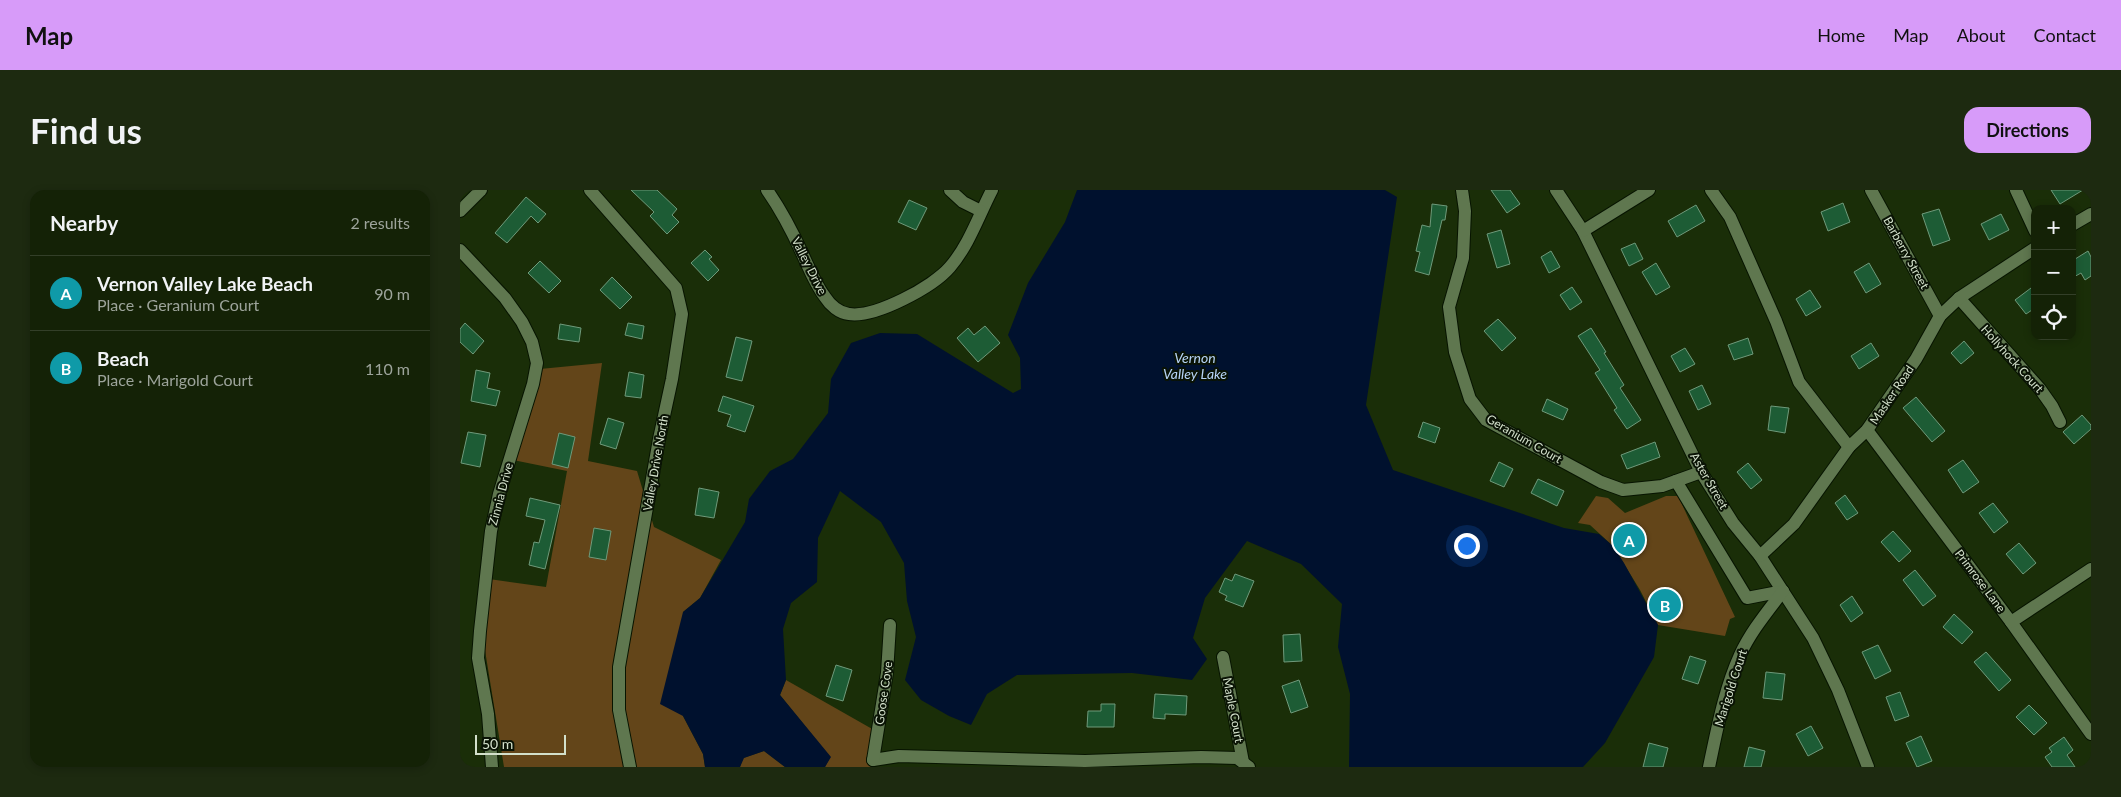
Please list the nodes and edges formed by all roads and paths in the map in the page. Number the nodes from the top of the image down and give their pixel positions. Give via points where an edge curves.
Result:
1 (481, 190) edge
2 (590, 190) edge
3 (767, 190) edge
4 (950, 190) edge
5 (992, 190) edge
6 (1462, 190) edge
7 (1556, 190) edge
8 (1649, 190) edge
9 (1711, 190) edge
10 (1871, 190) edge
11 (2016, 190) edge
12 (460, 211) edge
13 (982, 212) junction
14 (2091, 214) edge
15 (2031, 222) edge
16 (2076, 223) edge
17 (1583, 231) junction
18 (460, 250) edge
19 (2032, 250) edge
20 (1959, 298) junction
21 (1940, 316) junction
22 (2060, 422) dead end
23 (1867, 430) junction
24 (1849, 447) junction
25 (1702, 472) junction
26 (1676, 481) junction
27 (1760, 556) junction
28 (2091, 569) edge
29 (1783, 591) junction
30 (2011, 622) junction
31 (890, 625) dead end
32 (1223, 657) dead end
33 (2091, 734) edge
34 (870, 764) edge
35 (1246, 764) edge
36 (492, 767) edge
37 (630, 767) edge
38 (1709, 767) edge
39 (1868, 767) edge

1 - 12 street
2 - 37 street, Valley Drive North via 676,288 682,314 618,667 619,710
3 - 13 street, Valley Drive via 778,205 825,297 837,310 849,314 892,305 927,287 950,267
4 - 13 street via 963,202
5 - 13 street, Valley Drive
6 - 26 street, Geranium Court via 1464,258 1448,307 1454,352 1470,399 1486,420 1601,482 1622,490 1662,486
7 - 17 street, Aster Street
8 - 17 street
9 - 24 street via 1730,217 1799,382
10 - 21 street, Barberry Street
11 - 15 street
14 - 16 street
17 - 25 street, Aster Street
18 - 36 street, Zinnia Drive via 506,298 532,342 537,363 534,384 491,530 478,658 488,714
19 - 20 street, Masker Road
20 - 21 street, Masker Road
20 - 22 street, Hollyhock Court via 2040,389
21 - 23 street, Masker Road via 1916,359
23 - 24 street, Masker Road
23 - 30 street, Primrose Lane
24 - 27 street, Masker Road via 1794,524
25 - 26 street, Geranium Court
25 - 27 street, Aster Street via 1734,523
26 - 29 street via 1747,598
27 - 29 street, Aster Street
28 - 30 street
29 - 38 street, Marigold Court via 1740,655 1722,709
29 - 39 street, Aster Street via 1813,638 1838,690
30 - 33 street, Primrose Lane
31 - 34 street, Goose Cove via 887,673
32 - 35 street, Maple Court
34 - 35 street via 899,756 1085,760 1201,757 1237,758

